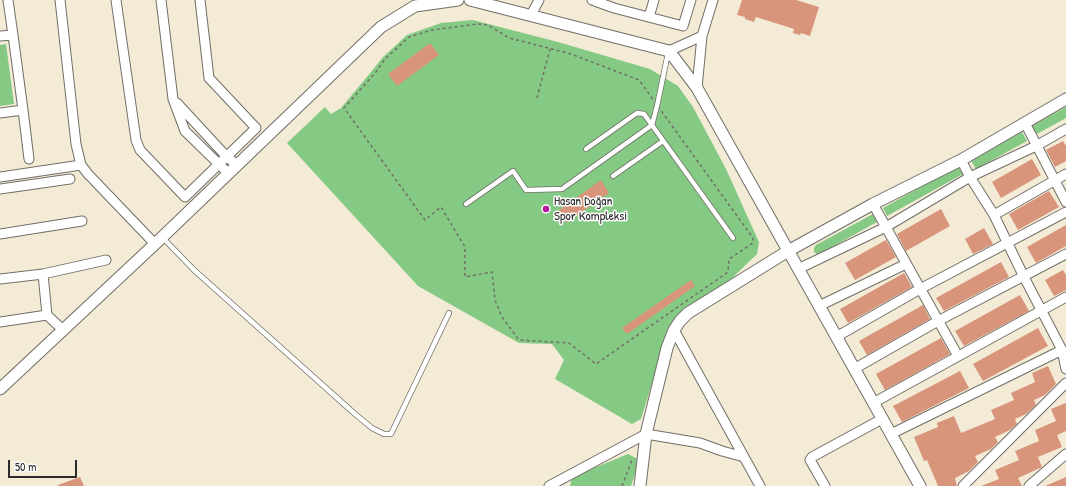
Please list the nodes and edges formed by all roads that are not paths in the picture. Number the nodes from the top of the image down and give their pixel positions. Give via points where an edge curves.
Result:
1 (8, 0) edge
2 (60, 0) edge
3 (116, 0) edge
4 (162, 0) edge
5 (200, 0) edge
6 (455, 0) edge
7 (458, 0) edge
8 (470, 0) edge
9 (539, 0) edge
10 (592, 0) edge
11 (654, 0) edge
12 (691, 0) edge
13 (713, 0) edge
14 (412, 3) edge
15 (616, 4) edge
16 (531, 15) junction
17 (649, 17) junction
18 (13, 35) junction
19 (0, 36) edge
20 (702, 36) junction
21 (668, 51) junction
22 (697, 88) junction
23 (173, 99) junction
24 (1066, 99) edge
25 (23, 110) junction
26 (0, 113) edge
27 (1025, 124) junction
28 (652, 125) junction
29 (1066, 129) edge
30 (207, 136) junction
31 (663, 141) junction
32 (198, 144) junction
33 (1036, 146) junction
34 (586, 149) dead end
35 (226, 156) junction
36 (29, 159) dead end
37 (961, 160) junction
38 (218, 164) junction
39 (81, 165) junction
40 (237, 165) junction
41 (228, 173) junction
42 (1066, 174) edge
43 (613, 176) dead end
44 (0, 177) edge
45 (970, 177) junction
46 (70, 179) dead end
47 (1055, 180) junction
48 (0, 189) edge
49 (1066, 202) edge
50 (466, 204) dead end
51 (873, 204) junction
52 (1066, 212) edge
53 (994, 215) junction
54 (82, 221) dead end
55 (886, 227) junction
56 (0, 234) edge
57 (733, 238) dead end
58 (158, 240) junction
59 (1008, 243) junction
60 (788, 251) junction
61 (1066, 254) edge
62 (106, 260) dead end
63 (906, 264) junction
64 (798, 270) junction
65 (43, 274) junction
66 (1024, 277) junction
67 (0, 279) edge
68 (920, 289) junction
69 (1066, 297) edge
70 (818, 306) junction
71 (1042, 310) junction
72 (449, 313) dead end
73 (47, 315) junction
74 (0, 322) edge
75 (938, 322) junction
76 (63, 330) junction
77 (674, 330) junction
78 (836, 337) junction
79 (1064, 351) edge
80 (958, 356) junction
81 (854, 369) junction
82 (1066, 369) edge
83 (1066, 383) edge
84 (0, 389) edge
85 (873, 402) junction
86 (882, 419) junction
87 (646, 434) junction
88 (891, 434) junction
89 (1066, 454) edge
90 (744, 457) junction
91 (549, 486) edge
92 (640, 486) edge
93 (760, 486) edge
94 (825, 486) edge
95 (920, 486) edge
96 (963, 486) edge
97 (1029, 486) edge

1 - 18 street
2 - 39 street via 76,144
3 - 38 street via 136,140 140,150 185,197
4 - 23 street
5 - 35 street via 210,78 256,128
6 - 7 street
6 - 14 street
8 - 16 street
9 - 16 street
10 - 15 street
11 - 17 street
12 - 17 street via 683,26
13 - 20 street
14 - 40 street via 381,27
15 - 17 street
16 - 21 street
18 - 19 street
18 - 25 street
20 - 21 street
20 - 22 street
21 - 22 street
21 - 28 lane
22 - 60 street
23 - 30 street
23 - 32 street via 185,131
24 - 27 street
25 - 26 street
25 - 36 street
27 - 33 street
27 - 37 street
28 - 31 lane
28 - 34 lane via 644,114 637,113
28 - 50 lane via 562,189 526,190 513,171
29 - 33 street
30 - 32 street
30 - 35 street
31 - 43 lane
31 - 57 lane
32 - 38 street
33 - 45 street
33 - 47 street
35 - 38 street
35 - 40 street
37 - 45 street
37 - 51 street
38 - 41 street
39 - 44 street
39 - 58 street via 92,179
40 - 41 street
41 - 58 street
42 - 47 street
45 - 53 street
45 - 55 street
46 - 48 street
47 - 49 street
47 - 53 street
51 - 55 street
51 - 60 street
52 - 59 street
53 - 59 street
54 - 56 street
55 - 63 street
55 - 64 street
58 - 72 lane via 355,414 384,434 391,434
58 - 76 street
59 - 66 street
59 - 68 street
60 - 64 street
60 - 77 street via 688,313
61 - 66 street
62 - 65 street
63 - 68 street
63 - 70 street
64 - 70 street
65 - 67 street
65 - 73 street
66 - 71 street
66 - 75 street
68 - 75 street
68 - 78 street
69 - 71 street
70 - 78 street
71 - 79 street
71 - 80 street
73 - 74 street
73 - 76 street
75 - 80 street
75 - 81 street
76 - 84 street
77 - 87 street via 667,348
77 - 90 street
78 - 81 street
79 - 82 street
79 - 88 street
80 - 85 street
81 - 85 street
83 - 96 street
85 - 86 street
86 - 88 street
86 - 94 street via 812,457 810,460
87 - 90 street via 700,443
87 - 91 street
87 - 92 street
88 - 95 street
89 - 97 street
90 - 93 street

